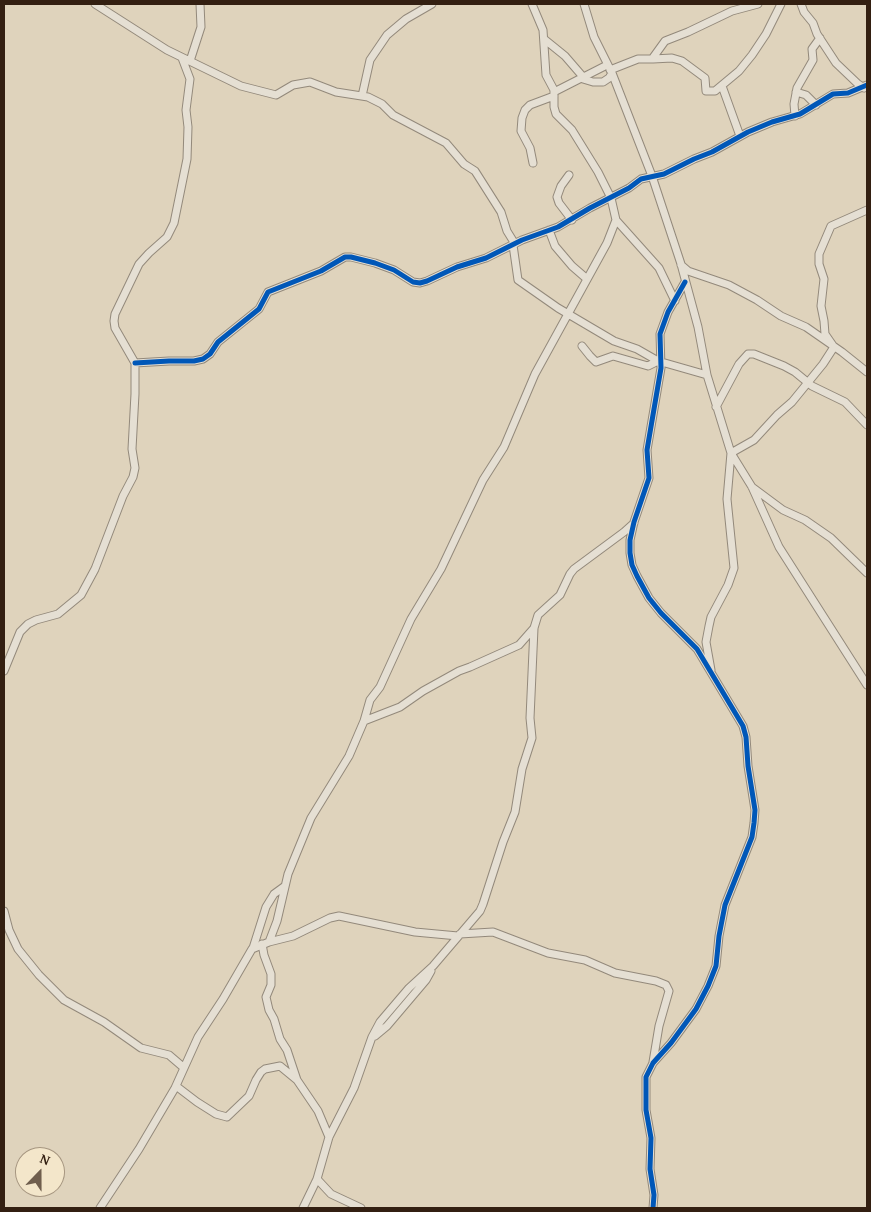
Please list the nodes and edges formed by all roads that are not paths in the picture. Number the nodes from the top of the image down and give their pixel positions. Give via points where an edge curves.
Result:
1 (95, 4) edge
2 (200, 4) edge
3 (432, 4) edge
4 (532, 4) edge
5 (584, 4) edge
6 (758, 4) edge
7 (781, 4) edge
8 (801, 4) edge
9 (820, 38) junction
10 (544, 39) junction
11 (182, 58) junction
12 (652, 59) junction
13 (190, 61) junction
14 (610, 70) junction
15 (583, 79) junction
16 (722, 86) junction
17 (865, 86) edge
18 (796, 92) junction
19 (554, 94) junction
20 (362, 96) junction
21 (816, 105) junction
22 (795, 116) junction
23 (740, 136) junction
24 (533, 163) dead end
25 (569, 174) dead end
26 (652, 176) junction
27 (611, 198) junction
28 (867, 210) edge
29 (572, 220) junction
30 (616, 220) junction
31 (549, 230) junction
32 (514, 244) junction
33 (681, 264) junction
34 (587, 279) junction
35 (685, 282) junction
36 (675, 301) junction
37 (568, 314) junction
38 (582, 346) dead end
39 (834, 348) junction
40 (659, 362) junction
41 (135, 363) junction
42 (867, 372) edge
43 (707, 375) junction
44 (808, 383) junction
45 (716, 407) junction
46 (867, 426) edge
47 (731, 453) junction
48 (752, 487) junction
49 (634, 522) junction
50 (867, 573) edge
51 (534, 628) junction
52 (4, 671) edge
53 (711, 672) junction
54 (867, 685) edge
55 (364, 721) junction
56 (285, 885) junction
57 (4, 911) edge
58 (459, 935) junction
59 (266, 943) junction
60 (253, 948) junction
61 (653, 1062) junction
62 (183, 1067) junction
63 (297, 1080) junction
64 (176, 1086) junction
65 (329, 1137) junction
66 (317, 1179) junction
67 (100, 1208) edge
68 (303, 1208) edge
69 (361, 1208) edge
70 (653, 1208) edge

1 - 11 street
2 - 13 street via 201,28
3 - 20 street via 406,19 382,41 370,60
4 - 10 street
5 - 14 street via 594,37
6 - 12 street via 732,11 665,41
7 - 16 street via 756,50
8 - 9 street
9 - 17 street via 836,63 858,84
9 - 18 street via 812,51 813,60
10 - 15 street via 565,56
10 - 19 street via 546,74
11 - 13 street
11 - 41 street via 190,79 186,110 187,159 174,223 167,238 140,264 115,314 116,328
12 - 14 street via 638,59
12 - 16 street via 674,58 688,65 705,78 706,92
13 - 20 street via 241,86 272,96 294,85 310,82 336,92
14 - 15 street
14 - 15 street via 609,78 603,82
14 - 26 street
15 - 19 street
16 - 23 street
17 - 21 street via 848,93 833,94
18 - 21 street via 806,95
18 - 22 street
19 - 24 street via 529,106 522,118 521,131
19 - 27 street via 556,114 572,130
20 - 32 street via 382,104 393,115 446,143 464,164 475,171 501,212
21 - 22 street
22 - 23 street
23 - 26 street via 664,174
25 - 29 street via 557,197
26 - 27 street
26 - 33 street
27 - 29 street
27 - 30 street
28 - 39 street via 831,226 819,254 824,279 821,306 824,330
29 - 31 street
30 - 34 street
30 - 36 street via 659,268
31 - 32 street
31 - 34 street via 555,246
32 - 37 street via 518,280
32 - 41 street via 420,283 407,280 394,270 375,263 345,258 268,292 259,309 218,342 203,359
33 - 35 street
33 - 39 street via 688,271 739,290 806,327
34 - 37 street
35 - 36 street
35 - 43 street
36 - 40 street via 660,334
37 - 40 street
37 - 55 street via 536,374 504,446 483,480 442,569 411,619 380,687 371,698
38 - 40 street via 596,362 613,356 648,366
39 - 42 street
39 - 44 street
40 - 43 street
40 - 49 street via 659,385 647,450 649,478
41 - 52 street via 134,473 95,569 80,595 58,614 36,620 20,632
43 - 45 street
44 - 45 street via 784,366 758,354 748,354
44 - 46 street via 849,404
44 - 47 street via 762,433
45 - 47 street
47 - 48 street
47 - 53 street via 727,498 734,568 709,626 706,642
48 - 50 street via 783,510 831,538
48 - 54 street via 779,547
49 - 51 street via 572,571 560,595 542,611
49 - 53 street via 630,553 637,576 661,614 697,649
51 - 55 street via 518,645 459,671 400,707
51 - 58 street via 532,734 522,769 516,812 480,911
53 - 61 street via 745,732 755,810 752,837 725,905 716,966 708,986 696,1009
55 - 56 street via 349,756 311,818
56 - 59 street via 277,921
56 - 60 street via 274,894 266,908
57 - 62 street via 18,949 64,1000 141,1048 169,1055
58 - 59 street via 415,932 339,916 293,936
58 - 61 street via 493,932 548,953 585,960 615,973 666,985 669,991
58 - 65 street via 383,1018 372,1038 354,1088
59 - 60 street
59 - 63 street via 264,955 271,983 266,1002
60 - 62 street via 202,1028
61 - 70 street via 646,1077 645,1092
62 - 64 street
63 - 64 street via 282,1067 265,1069 249,1096 227,1117 216,1114
63 - 65 street via 318,1111
64 - 67 street
65 - 66 street
66 - 68 street
66 - 69 street via 331,1194

